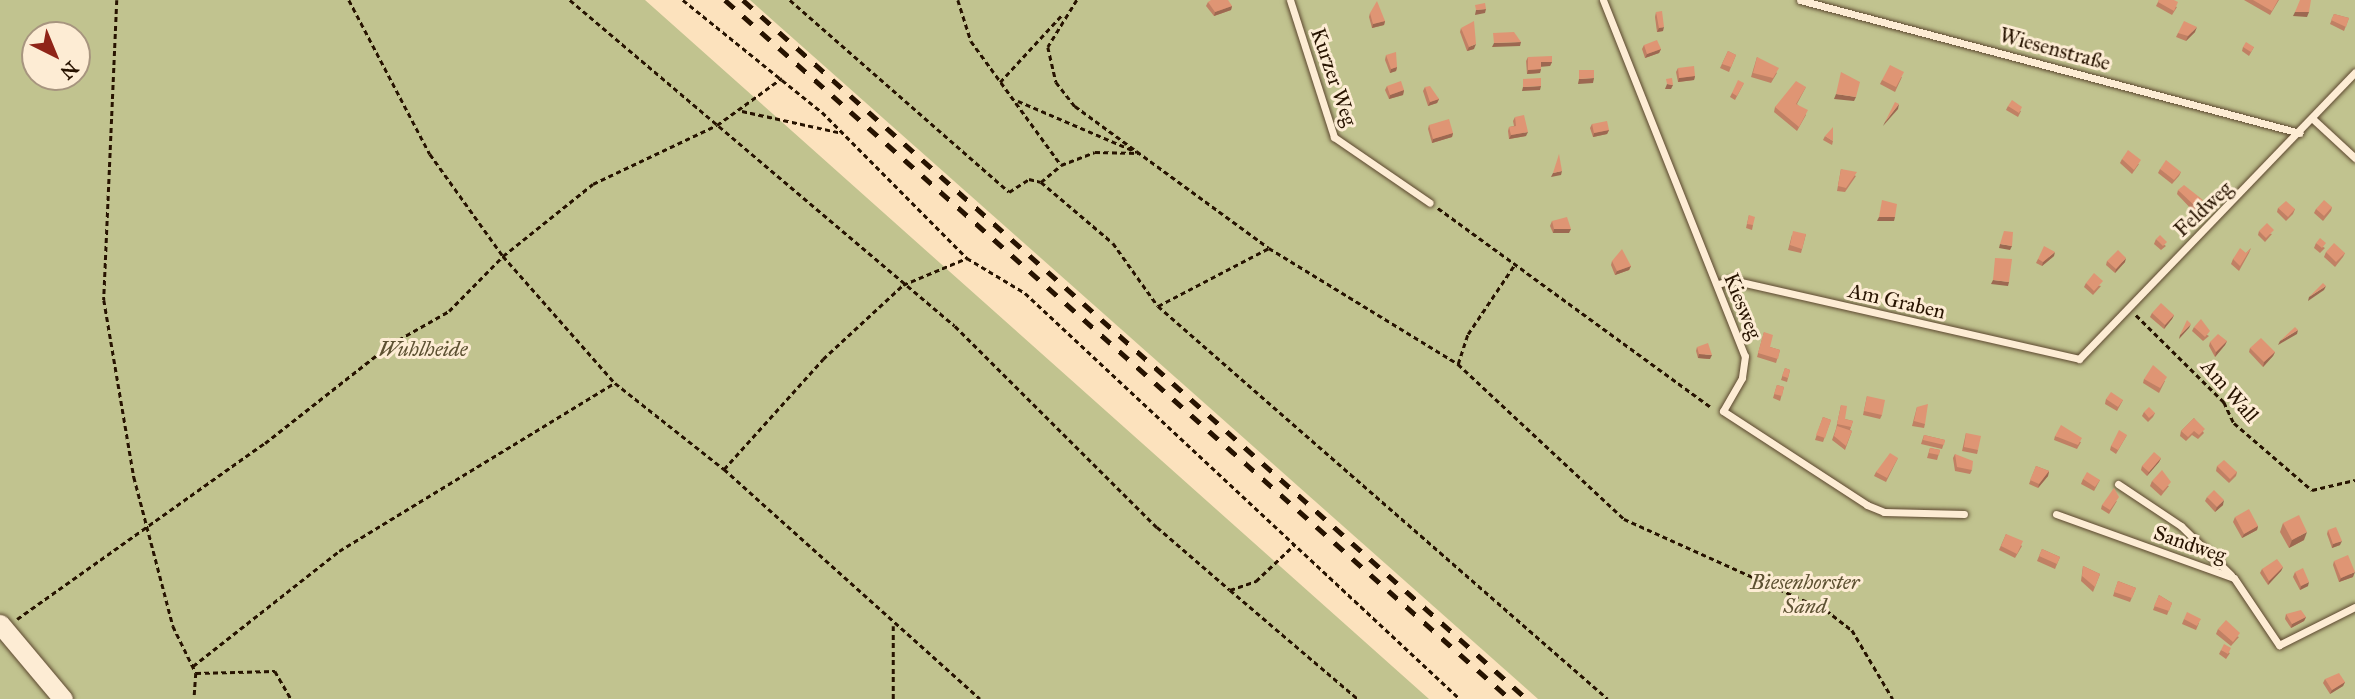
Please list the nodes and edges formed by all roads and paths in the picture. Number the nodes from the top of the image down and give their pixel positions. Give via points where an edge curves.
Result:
1 (117, 0) edge
2 (349, 0) edge
3 (570, 0) edge
4 (683, 0) edge
5 (790, 0) edge
6 (958, 0) edge
7 (1077, 0) edge
8 (1290, 0) edge
9 (1603, 0) edge
10 (1800, 0) edge
11 (1064, 13) junction
12 (2355, 72) edge
13 (783, 78) junction
14 (1000, 82) junction
15 (1018, 101) junction
16 (741, 111) junction
17 (2314, 120) junction
18 (717, 125) junction
19 (842, 133) junction
20 (2300, 133) junction
21 (1141, 153) junction
22 (2355, 158) edge
23 (1061, 165) junction
24 (1041, 182) junction
25 (1430, 203) joint
26 (1269, 248) junction
27 (503, 256) junction
28 (967, 258) junction
29 (1515, 264) junction
30 (1718, 284) junction
31 (903, 285) junction
32 (1158, 306) junction
33 (2128, 308) junction
34 (2068, 360) joint
35 (1458, 364) junction
36 (614, 383) junction
37 (1724, 411) junction
38 (724, 469) junction
39 (2355, 480) edge
40 (2118, 484) dead end
41 (1964, 514) dead end
42 (2056, 514) dead end
43 (148, 525) junction
44 (1294, 545) junction
45 (2234, 578) junction
46 (1230, 590) junction
47 (2355, 607) edge
48 (2, 626) edge
49 (893, 626) junction
50 (193, 666) junction
51 (196, 673) junction
52 (1455, 694) junction
53 (63, 699) edge
54 (194, 699) edge
55 (291, 699) edge
56 (893, 699) edge
57 (981, 699) edge
58 (1358, 699) edge
59 (1450, 699) edge
60 (1460, 699) edge
61 (1608, 699) edge
62 (1893, 699) edge

1 - 43 path via 104,300
2 - 27 path via 430,154
3 - 18 path
4 - 13 path
5 - 24 path via 1009,192 1029,179
6 - 14 path via 971,41
7 - 11 path
8 - 25 lane, Kurzer Weg via 1334,137
9 - 30 lane, Kiesweg via 1696,246
10 - 20 lane, Wiesenstraße
11 - 14 path
11 - 21 path via 1048,47 1056,82 1075,106
12 - 17 lane, Feldweg
13 - 16 path
13 - 19 path
14 - 15 path
15 - 21 path
15 - 23 path
16 - 18 path
16 - 19 path
17 - 20 lane, Feldweg
17 - 22 lane
18 - 27 path via 593,184
18 - 31 path
19 - 28 path
20 - 33 lane, Feldweg
21 - 23 path via 1095,152
21 - 26 path
23 - 24 path
24 - 32 path via 1113,243
25 - 29 path
26 - 32 path
26 - 35 path
27 - 36 path
27 - 43 path via 449,311 391,344
28 - 31 path
28 - 44 path via 1025,293
29 - 35 path via 1468,334
29 - 37 path via 1538,286
30 - 34 lane, Am Graben via 1732,281
30 - 37 lane, Kiesweg via 1745,356 1742,378
31 - 38 path via 823,359
31 - 46 path via 955,326 1157,527
32 - 61 path
33 - 34 lane, Feldweg via 2091,349
33 - 39 path, Am Wall via 2224,402 2234,423 2312,490
35 - 62 path via 1624,519 1826,610 1852,630
36 - 38 path
36 - 50 path via 339,551
37 - 41 lane via 1867,505
38 - 49 path
40 - 45 lane via 2181,526
42 - 45 lane, Sandweg
43 - 48 path
43 - 50 path via 173,626
44 - 46 path via 1256,581
44 - 52 path
45 - 47 lane, Sandweg via 2279,645
46 - 58 path
48 - 53 main road
49 - 56 path
49 - 57 path
50 - 51 path
51 - 54 path
51 - 55 path via 275,671
52 - 59 path
52 - 60 path

